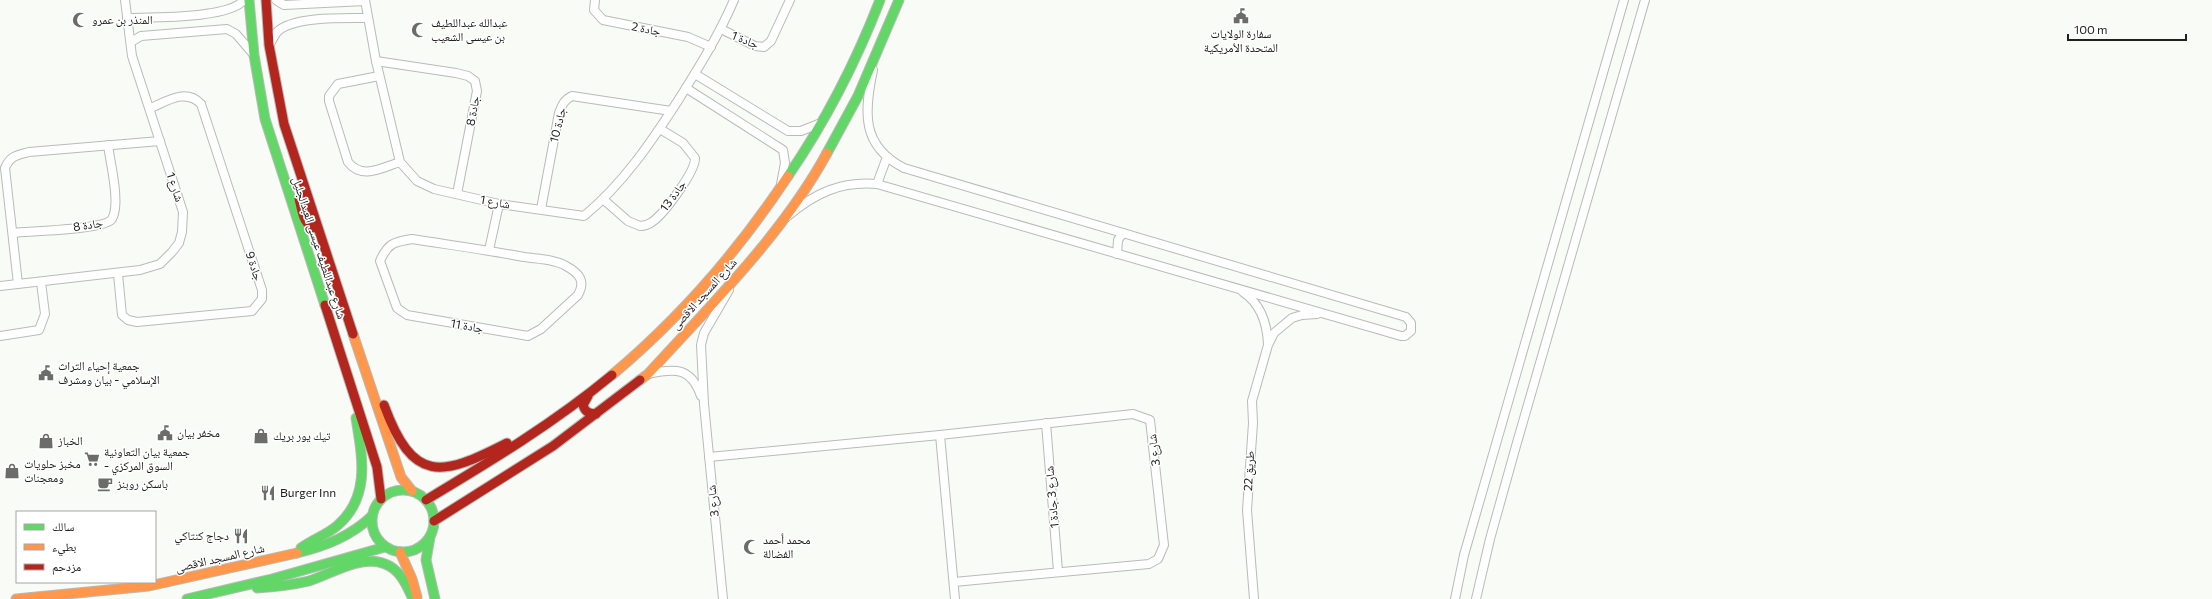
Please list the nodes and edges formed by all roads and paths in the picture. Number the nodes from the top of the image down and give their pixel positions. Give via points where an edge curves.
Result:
1 (125, 0) edge
2 (244, 0) edge
3 (249, 0) edge
4 (266, 0) edge
5 (276, 0) edge
6 (365, 0) edge
7 (594, 0) edge
8 (734, 0) edge
9 (790, 0) edge
10 (880, 0) edge
11 (899, 0) edge
12 (1624, 0) edge
13 (1645, 0) edge
14 (127, 18) junction
15 (367, 18) junction
16 (721, 29) junction
17 (130, 42) junction
18 (269, 45) junction
19 (711, 46) junction
20 (254, 55) junction
21 (875, 59) junction
22 (376, 61) junction
23 (695, 74) junction
24 (379, 76) junction
25 (686, 88) junction
26 (151, 108) junction
27 (671, 112) junction
28 (821, 123) junction
29 (660, 129) junction
30 (271, 139) junction
31 (160, 142) junction
32 (108, 145) junction
33 (887, 157) junction
34 (400, 162) junction
35 (877, 184) junction
36 (780, 189) junction
37 (457, 194) junction
38 (604, 200) junction
39 (499, 204) junction
40 (541, 209) junction
41 (780, 223) junction
42 (317, 228) junction
43 (13, 233) junction
44 (1123, 233) junction
45 (305, 242) junction
46 (489, 250) junction
47 (1117, 254) junction
48 (118, 274) junction
49 (736, 278) junction
50 (41, 282) junction
51 (18, 284) junction
52 (0, 286) edge
53 (1235, 288) junction
54 (345, 310) junction
55 (1325, 314) junction
56 (0, 336) edge
57 (1268, 345) junction
58 (360, 356) junction
59 (648, 374) junction
60 (355, 396) junction
61 (588, 396) junction
62 (704, 404) junction
63 (596, 414) junction
64 (552, 420) junction
65 (1046, 423) junction
66 (940, 435) junction
67 (709, 457) junction
68 (412, 491) junction
69 (380, 499) junction
70 (426, 500) junction
71 (372, 516) junction
72 (434, 521) junction
73 (430, 537) junction
74 (385, 547) junction
75 (400, 552) junction
76 (293, 554) junction
77 (1058, 571) junction
78 (954, 582) junction
79 (234, 589) junction
80 (16, 599) edge
81 (187, 599) edge
82 (413, 599) edge
83 (417, 599) edge
84 (435, 599) edge
85 (723, 599) edge
86 (955, 599) edge
87 (1254, 599) edge
88 (1455, 599) edge
89 (1476, 599) edge

1 - 14 street, شارع 1
2 - 14 street via 231,10 211,14
3 - 20 main road, شارع عبداللطيف عيسى العبدالجليل
4 - 18 main road, شارع عبداللطيف عيسى العبدالجليل
5 - 6 street, شارع 1 via 284,5
6 - 15 street, شارع 1
7 - 19 street, جادة 2 via 594,10 603,20 688,38
8 - 16 street, شارع 1
9 - 16 street, جادة 1 via 771,41 764,47 755,46
10 - 28 main road, شارع المسجد الاقصى via 873,20
11 - 21 main road, شارع المسجد الاقصى
12 - 88 street via 1466,547
13 - 89 street via 1516,446
14 - 17 street, شارع 1
15 - 18 street via 298,22 278,32
15 - 22 street, شارع 1
16 - 19 street, شارع 1
17 - 20 street via 141,36 227,29 236,34
17 - 26 street, شارع 1 via 132,56
18 - 42 main road, شارع عبداللطيف عيسى العبدالجليل via 284,124
19 - 23 street, شارع 1
20 - 30 main road, شارع عبداللطيف عيسى العبدالجليل via 261,100
21 - 33 street via 866,113 870,132
21 - 41 main road, شارع المسجد الاقصى via 822,162
22 - 24 street, شارع 1
22 - 37 street, جادة 8 via 456,73 475,81 477,92
23 - 25 street, شارع 1
23 - 28 street via 788,131 801,131
24 - 34 street, شارع 1
24 - 34 street via 338,84 332,90 329,101 348,162 353,169 365,173
25 - 27 street, شارع 1
25 - 36 street via 783,150 785,164
26 - 31 street, شارع 1
26 - 48 street, جادة 9 via 182,96 196,99 201,104 262,290 262,299 252,312 137,322 122,315
27 - 29 street, شارع 1
27 - 40 street, جادة 10 via 572,96 567,98 559,113
28 - 36 main road, شارع المسجد الاقصى via 806,151
29 - 38 street, شارع 1
29 - 38 street, جادة 13 via 683,143 695,158 693,168 670,202 653,222 640,226 628,221
30 - 42 main road via 284,157 308,226
30 - 45 main road, شارع عبداللطيف عيسى العبدالجليل
31 - 32 street
31 - 48 street, شارع 1 via 183,212 179,243 160,264
32 - 43 street, جادة 8 via 115,200 112,219 103,225
32 - 43 street via 29,152 8,160 5,168
33 - 35 street
33 - 44 street via 904,168
34 - 37 street, شارع 1 via 417,180 434,189
35 - 41 street via 855,184 823,191 804,202
35 - 47 street
36 - 61 main road, شارع المسجد الاقصى via 760,219 704,287 625,364
37 - 39 street, شارع 1
38 - 40 street, شارع 1 via 584,216
39 - 40 street, شارع 1
39 - 46 street
41 - 49 main road, شارع المسجد الاقصى
42 - 54 main road, شارع عبداللطيف عيسى العبدالجليل
43 - 51 street
44 - 47 street via 1117,245
44 - 55 street via 1406,317 1412,327 1408,334 1401,336
45 - 54 main road via 311,240 317,244 334,299
45 - 60 main road, شارع عبداللطيف عيسى العبدالجليل
46 - 46 street, جادة 11 via 412,239 387,247 380,261 397,308 407,315 520,335 528,336 541,329 578,295 581,289 580,276 565,265
47 - 53 street
48 - 50 street, شارع 1
49 - 59 main road, شارع المسجد الاقصى
49 - 62 street, شارع 3 via 702,339
50 - 51 street, شارع 1
50 - 56 street via 44,314 39,330
51 - 52 street, شارع 1
53 - 55 street
53 - 57 street, طريق 22 via 1251,298 1260,310 1266,327
54 - 58 main road, شارع عبداللطيف عيسى العبدالجليل
55 - 57 street, طريق 22 via 1292,318 1278,329
57 - 87 street, طريق 22 via 1252,401 1253,423 1247,510
58 - 64 main road via 377,386 396,437 408,454 425,466 441,468 463,464
58 - 68 main road, شارع عبداللطيف عيسى العبدالجليل via 401,477
59 - 62 street, شارع 3 via 673,370 687,374 698,388
59 - 63 main road, شارع المسجد الاقصى
60 - 69 main road, شارع عبداللطيف عيسى العبدالجليل via 377,466
60 - 76 main road via 364,470 356,502 338,525
61 - 63 main road via 583,405 584,410
61 - 64 main road, شارع المسجد الاقصى
62 - 67 street, شارع 3
63 - 72 main road, شارع المسجد الاقصى via 553,446
64 - 70 main road, شارع المسجد الاقصى
65 - 66 street, شارع 3
65 - 77 street, شارع 3 جادة 1
65 - 77 street, شارع 3 via 1132,414 1150,420 1164,544 1158,559 1149,564
66 - 67 street, شارع 3
66 - 78 street
67 - 85 street, شارع 3
68 - 69 main road via 396,491
68 - 70 main road
69 - 71 main road
70 - 72 main road
71 - 74 main road via 374,533
71 - 76 main road, شارع المسجد الاقصى via 361,529 345,537
72 - 73 main road
73 - 75 main road via 417,549
73 - 84 main road via 426,560
74 - 75 main road
74 - 79 main road
75 - 83 main road via 412,579
76 - 80 main road, شارع المسجد الاقصى via 147,586
77 - 78 street, شارع 3
78 - 86 street
79 - 81 main road
79 - 82 main road via 279,587 308,581 363,563 380,562 398,574

